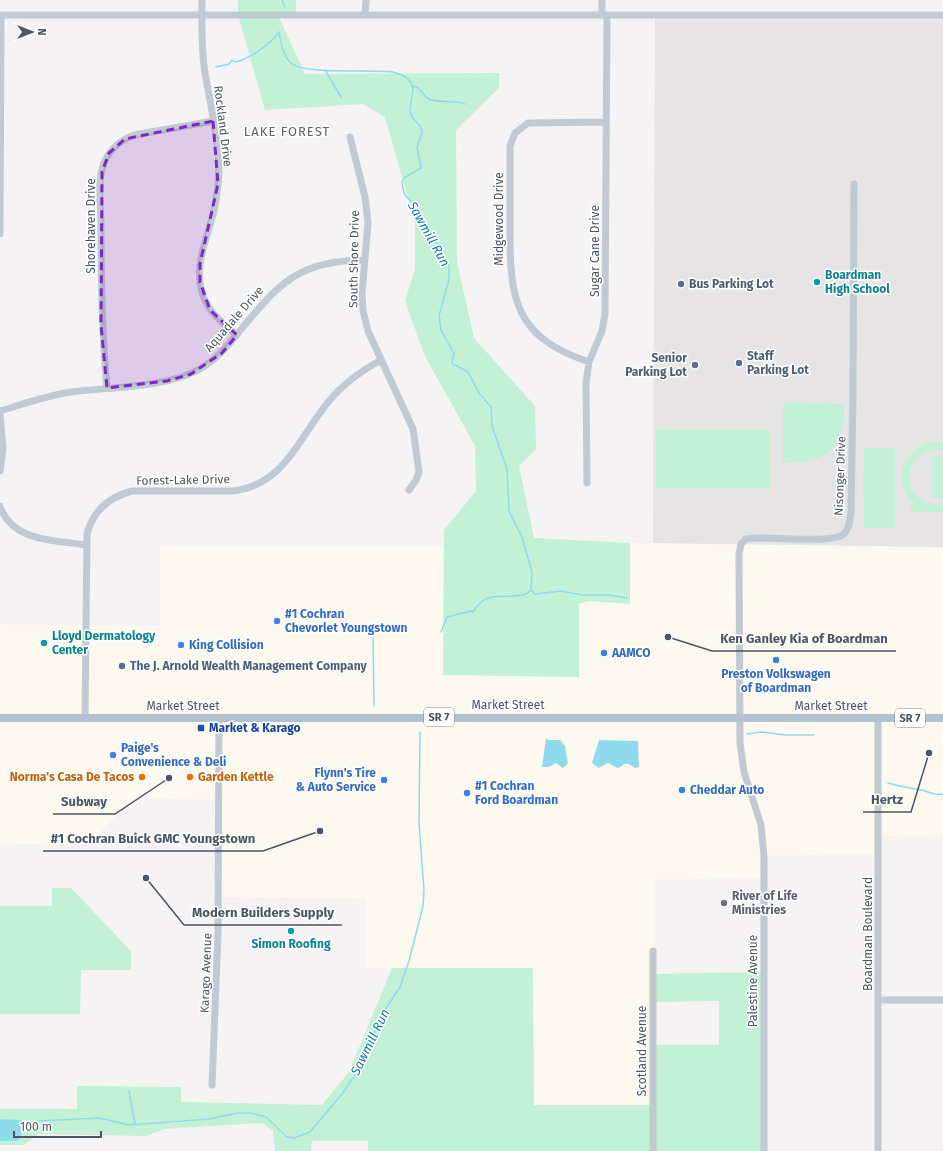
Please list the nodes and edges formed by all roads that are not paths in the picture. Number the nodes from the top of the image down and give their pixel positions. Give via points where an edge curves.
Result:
1 (202, 0) edge
2 (366, 0) edge
3 (602, 0) edge
4 (1, 15) edge
5 (202, 15) junction
6 (365, 15) junction
7 (605, 15) junction
8 (943, 15) edge
9 (213, 121) junction
10 (606, 122) junction
11 (350, 137) dead end
12 (854, 184) dead end
13 (0, 234) edge
14 (365, 260) junction
15 (236, 335) junction
16 (381, 360) junction
17 (589, 362) junction
18 (107, 388) junction
19 (0, 411) edge
20 (0, 415) edge
21 (0, 471) edge
22 (586, 483) dead end
23 (409, 490) dead end
24 (0, 506) edge
25 (86, 545) junction
26 (0, 718) edge
27 (85, 718) junction
28 (219, 718) junction
29 (740, 718) junction
30 (878, 718) junction
31 (943, 718) edge
32 (653, 951) dead end
33 (878, 1000) junction
34 (943, 1000) edge
35 (212, 1085) dead end
36 (653, 1151) edge
37 (764, 1151) edge
38 (878, 1151) edge

1 - 5 street, Rockland Drive
2 - 6 street
3 - 7 street, Sugar Cane Drive
4 - 5 street
4 - 13 street
5 - 6 street
5 - 9 street, Rockland Drive via 203,60
6 - 7 street
7 - 8 street
7 - 10 street, Sugar Cane Drive
9 - 15 street, Rockland Drive via 218,147 218,184 214,211 200,264 200,282 210,310
9 - 18 street, Shorehaven Drive via 134,134 113,148 103,166 101,325
10 - 17 street, Sugar Cane Drive via 605,314 602,331
10 - 17 street, Midgewood Drive via 528,123 515,133 510,146 510,268 515,297 525,318 541,337 557,350
11 - 14 street, South Shore Drive via 367,209 368,236
12 - 29 street, Nisonger Drive via 853,396 849,524 845,533 838,537 743,540 739,554
14 - 15 street, Aquadale Drive via 324,263 293,276 272,292
14 - 16 street, South Shore Drive via 363,311 368,331
15 - 18 street, Aquadale Drive via 216,358 191,374 167,381
16 - 23 street, South Shore Drive via 407,414 416,442 419,475
16 - 25 street, Forest-Lake Drive via 360,372 339,390 278,471 266,481 233,491 140,490 123,493 108,501 93,518
17 - 22 street, Sugar Cane Drive via 586,383
18 - 19 street, Aquadale Drive via 51,396
20 - 21 street via 3,448
24 - 25 street via 9,522 28,535
25 - 27 street, Forest-Lake Drive
26 - 27 main road, Market Street / SR 7
27 - 28 main road, Market Street / SR 7
28 - 29 main road, Market Street / SR 7
28 - 35 street, Karago Avenue via 218,933
29 - 30 main road, Market Street / SR 7
29 - 37 street, Palestine Avenue via 743,764 759,817 764,856
30 - 31 main road, Market Street / SR 7
30 - 33 street, Boardman Boulevard
32 - 36 street, Scotland Avenue
33 - 34 street
33 - 38 street, Boardman Boulevard

